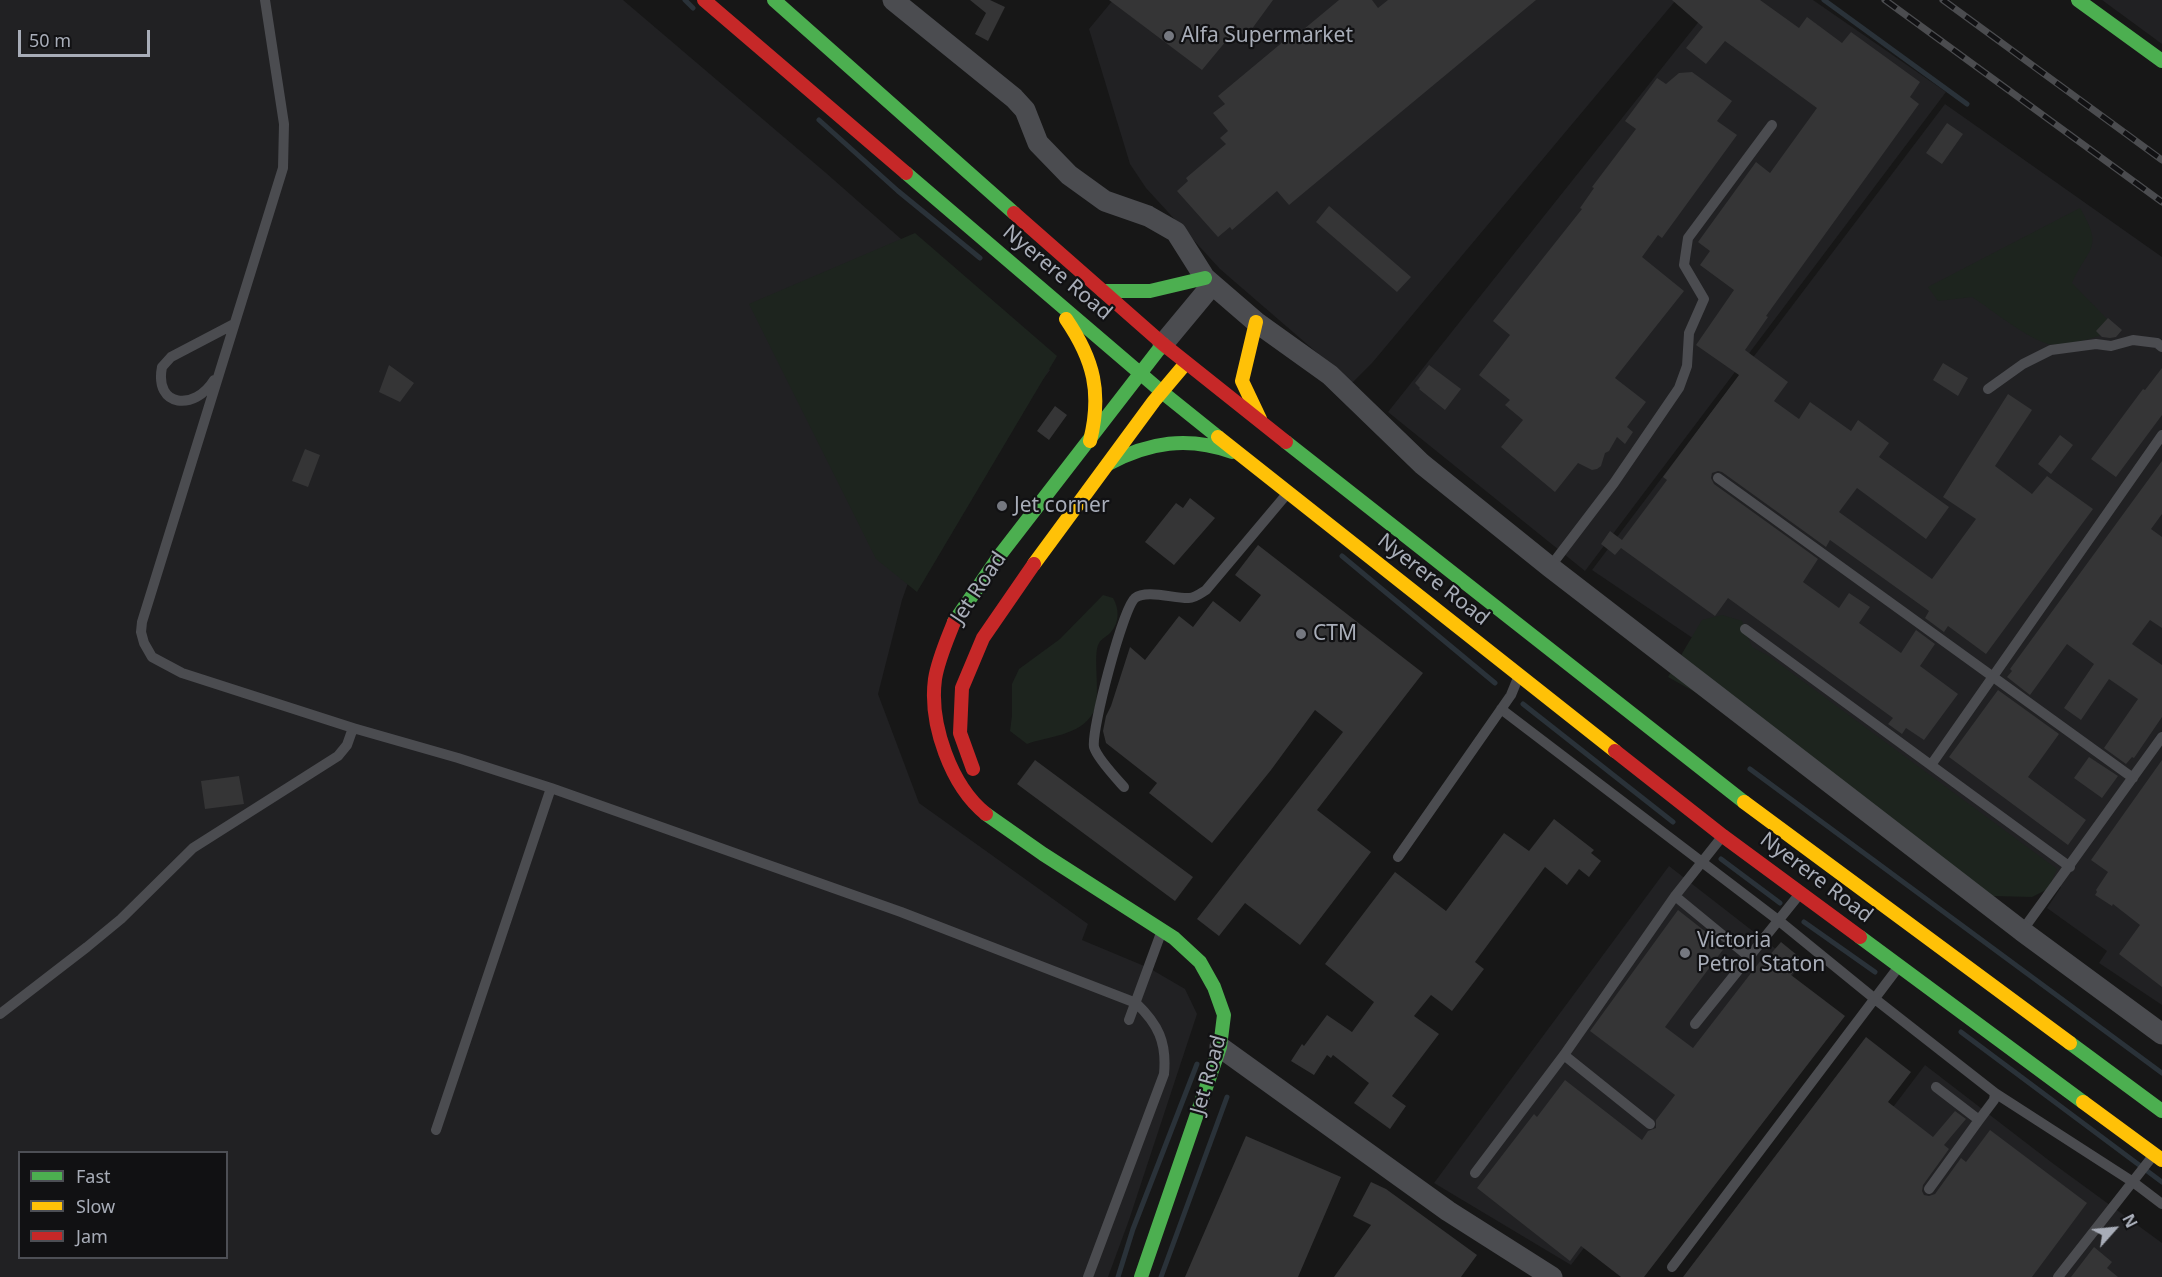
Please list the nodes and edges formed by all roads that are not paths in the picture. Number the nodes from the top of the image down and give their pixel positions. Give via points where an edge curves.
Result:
1 (265, 0) edge
2 (704, 0) edge
3 (774, 0) edge
4 (893, 0) edge
5 (2078, 0) edge
6 (2162, 61) edge
7 (1772, 125) dead end
8 (1208, 281) junction
9 (1103, 291) junction
10 (1047, 293) junction
11 (1256, 322) junction
12 (234, 324) junction
13 (1163, 344) junction
14 (2162, 347) edge
15 (1193, 355) junction
16 (221, 370) junction
17 (1141, 373) junction
18 (1988, 389) dead end
19 (1162, 392) junction
20 (1263, 424) junction
21 (2162, 435) edge
22 (1089, 441) junction
23 (1249, 462) junction
24 (1108, 464) junction
25 (1718, 478) dead end
26 (1288, 493) junction
27 (1550, 567) junction
28 (1745, 629) dead end
29 (1519, 674) junction
30 (1993, 676) junction
31 (1501, 709) junction
32 (353, 728) junction
33 (2162, 737) edge
34 (1931, 765) junction
35 (2133, 778) junction
36 (980, 780) dead end
37 (551, 788) junction
38 (1124, 788) dead end
39 (1023, 823) dead end
40 (1723, 836) junction
41 (1398, 857) dead end
42 (1701, 863) junction
43 (2070, 867) junction
44 (1096, 887) junction
45 (1800, 894) junction
46 (1675, 896) junction
47 (1778, 920) junction
48 (1162, 930) junction
49 (2022, 931) junction
50 (1748, 956) junction
51 (1899, 967) junction
52 (1875, 999) junction
53 (1136, 1003) junction
54 (0, 1014) edge
55 (1129, 1020) dead end
56 (1695, 1024) dead end
57 (2162, 1034) edge
58 (1220, 1047) junction
59 (1564, 1055) junction
60 (1936, 1087) dead end
61 (1995, 1093) junction
62 (2162, 1111) edge
63 (1979, 1120) junction
64 (1650, 1124) dead end
65 (436, 1130) dead end
66 (2158, 1157) edge
67 (1475, 1173) dead end
68 (2133, 1182) junction
69 (1929, 1190) dead end
70 (2162, 1204) edge
71 (1672, 1267) dead end
72 (1088, 1277) edge
73 (1141, 1277) edge
74 (1552, 1277) edge
75 (2058, 1277) edge

1 - 12 lane via 284,124 283,168
2 - 10 main road, Nyerere Road
3 - 9 main road, Nyerere Road
4 - 8 street via 1014,98 1025,110 1038,143 1069,175 1105,201 1148,216 1176,232
5 - 6 main road
7 - 27 lane via 1688,237 1684,265 1704,299 1689,333 1687,366 1679,388
8 - 9 main road via 1150,291
8 - 11 street
8 - 13 street, Jet Road
9 - 13 main road, Nyerere Road
10 - 17 main road, Nyerere Road
10 - 22 main road via 1070,324 1094,372 1096,422
11 - 20 main road via 1242,381
11 - 27 street via 1330,375 1422,464
12 - 16 lane
12 - 16 lane via 165,362 161,373 163,389 178,402 199,398
13 - 15 main road, Nyerere Road
13 - 17 main road, Jet Road
14 - 18 lane via 2133,340 2111,346 2051,350
15 - 19 main road, Jet Road
15 - 20 main road, Nyerere Road
16 - 32 lane via 142,622 144,643 152,657 182,673
17 - 19 main road, Nyerere Road
17 - 22 main road, Jet Road
19 - 23 main road, Nyerere Road
19 - 24 main road, Jet Road
20 - 62 main road, Nyerere Road via 1772,824
21 - 30 lane
22 - 44 main road, Jet Road via 956,616 935,680 936,723 943,749 976,806
23 - 24 main road via 1218,446 1185,442 1152,445
23 - 26 main road, Nyerere Road
24 - 36 main road, Jet Road via 983,638 973,659 962,688 960,733
25 - 30 lane
26 - 29 main road, Nyerere Road
26 - 38 lane via 1206,590 1190,598 1141,595 1130,607 1096,722 1094,746
27 - 49 street
28 - 34 lane
29 - 31 lane
29 - 40 main road, Nyerere Road
30 - 34 lane
30 - 35 lane
31 - 41 lane
31 - 42 lane
32 - 37 lane
32 - 54 lane via 338,756 193,848 121,919
33 - 35 lane
34 - 43 lane
35 - 43 lane
37 - 53 lane via 902,912
37 - 65 lane
39 - 44 main road, Jet Road via 1063,854
40 - 42 lane
40 - 45 main road, Nyerere Road
42 - 46 lane
42 - 47 lane
43 - 49 lane
44 - 48 main road, Jet Road
45 - 47 lane
45 - 51 main road, Nyerere Road
46 - 50 lane
46 - 59 lane
47 - 50 lane
47 - 52 lane
48 - 53 lane
48 - 58 main road, Jet Road via 1200,962 1214,987 1224,1015
49 - 57 street
50 - 56 lane
51 - 52 lane
51 - 66 main road, Nyerere Road
52 - 61 lane
52 - 71 lane
53 - 55 lane
53 - 72 lane via 1158,1031 1166,1060 1164,1074
58 - 73 main road, Jet Road
58 - 74 street via 1448,1211
59 - 64 lane
59 - 67 lane
60 - 63 lane
61 - 63 lane
61 - 68 lane
63 - 69 lane
66 - 68 lane
68 - 70 lane
68 - 75 lane

